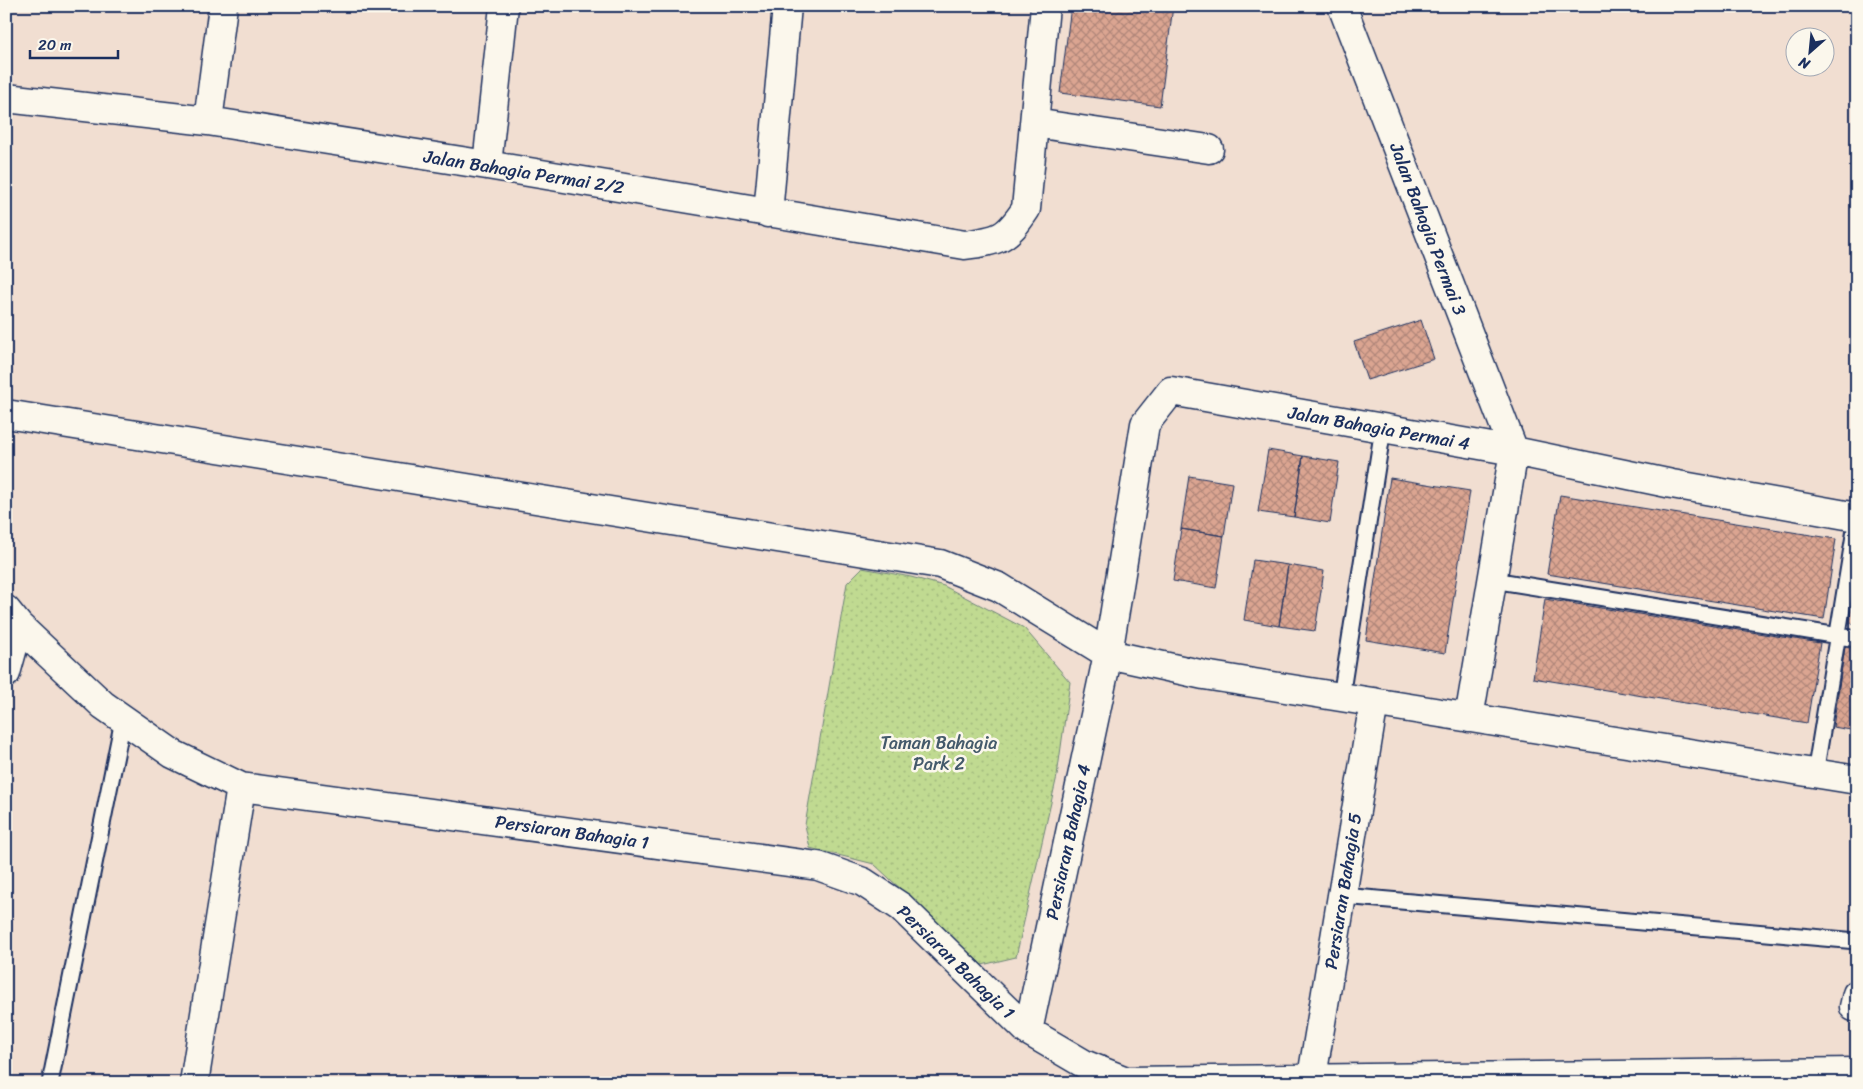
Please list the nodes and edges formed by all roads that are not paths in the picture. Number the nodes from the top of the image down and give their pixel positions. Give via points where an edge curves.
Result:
1 (223, 6) edge
2 (504, 6) edge
3 (787, 6) edge
4 (1045, 6) edge
5 (1342, 6) edge
6 (6, 98) edge
7 (208, 121) junction
8 (1034, 122) junction
9 (1209, 149) dead end
10 (487, 165) junction
11 (768, 213) junction
12 (6, 414) edge
13 (1384, 428) junction
14 (1514, 452) junction
15 (1857, 517) edge
16 (1493, 580) junction
17 (13, 618) edge
18 (1838, 636) junction
19 (1857, 640) edge
20 (1108, 654) junction
21 (6, 673) edge
22 (1341, 697) junction
23 (1374, 702) junction
24 (1470, 718) junction
25 (123, 720) junction
26 (1816, 774) junction
27 (1857, 780) edge
28 (242, 787) junction
29 (1343, 896) junction
30 (1857, 941) edge
31 (1028, 1031) junction
32 (1857, 1072) edge
33 (1447, 1080) edge
34 (1311, 1081) edge
35 (1125, 1082) edge
36 (50, 1083) edge
37 (194, 1083) edge

1 - 7 street
2 - 10 street
3 - 11 street
4 - 8 street
5 - 14 street, Jalan Bahagia Permai 3
6 - 7 street, Jalan Bahagia Permai 2/2
7 - 10 street, Jalan Bahagia Permai 2/2
8 - 9 street
8 - 11 street, Jalan Bahagia Permai 2/2 via 1026,209 1014,228 995,241 965,246
10 - 11 street, Jalan Bahagia Permai 2/2
12 - 20 street via 940,564 999,587
13 - 14 street, Jalan Bahagia Permai 4
13 - 20 street, Jalan Bahagia Permai 4 via 1171,391 1145,424
13 - 22 lane
14 - 15 street, Jalan Bahagia Permai 4
14 - 16 street
15 - 18 lane
16 - 18 lane
16 - 24 street
17 - 21 street
17 - 25 street, Persiaran Bahagia 1 via 103,705
18 - 19 lane
18 - 26 lane
20 - 22 street via 1204,675
20 - 31 street, Persiaran Bahagia 4
22 - 23 street
23 - 24 street
23 - 29 street, Persiaran Bahagia 5
24 - 26 street
25 - 28 street, Persiaran Bahagia 1 via 172,754
25 - 36 lane
26 - 27 street
28 - 31 street, Persiaran Bahagia 1 via 818,866 863,882 901,907
28 - 37 street
29 - 30 lane
29 - 34 street, Persiaran Bahagia 5
31 - 35 street, Persiaran Bahagia 1 via 1086,1065
32 - 33 street
33 - 34 street
34 - 35 street

